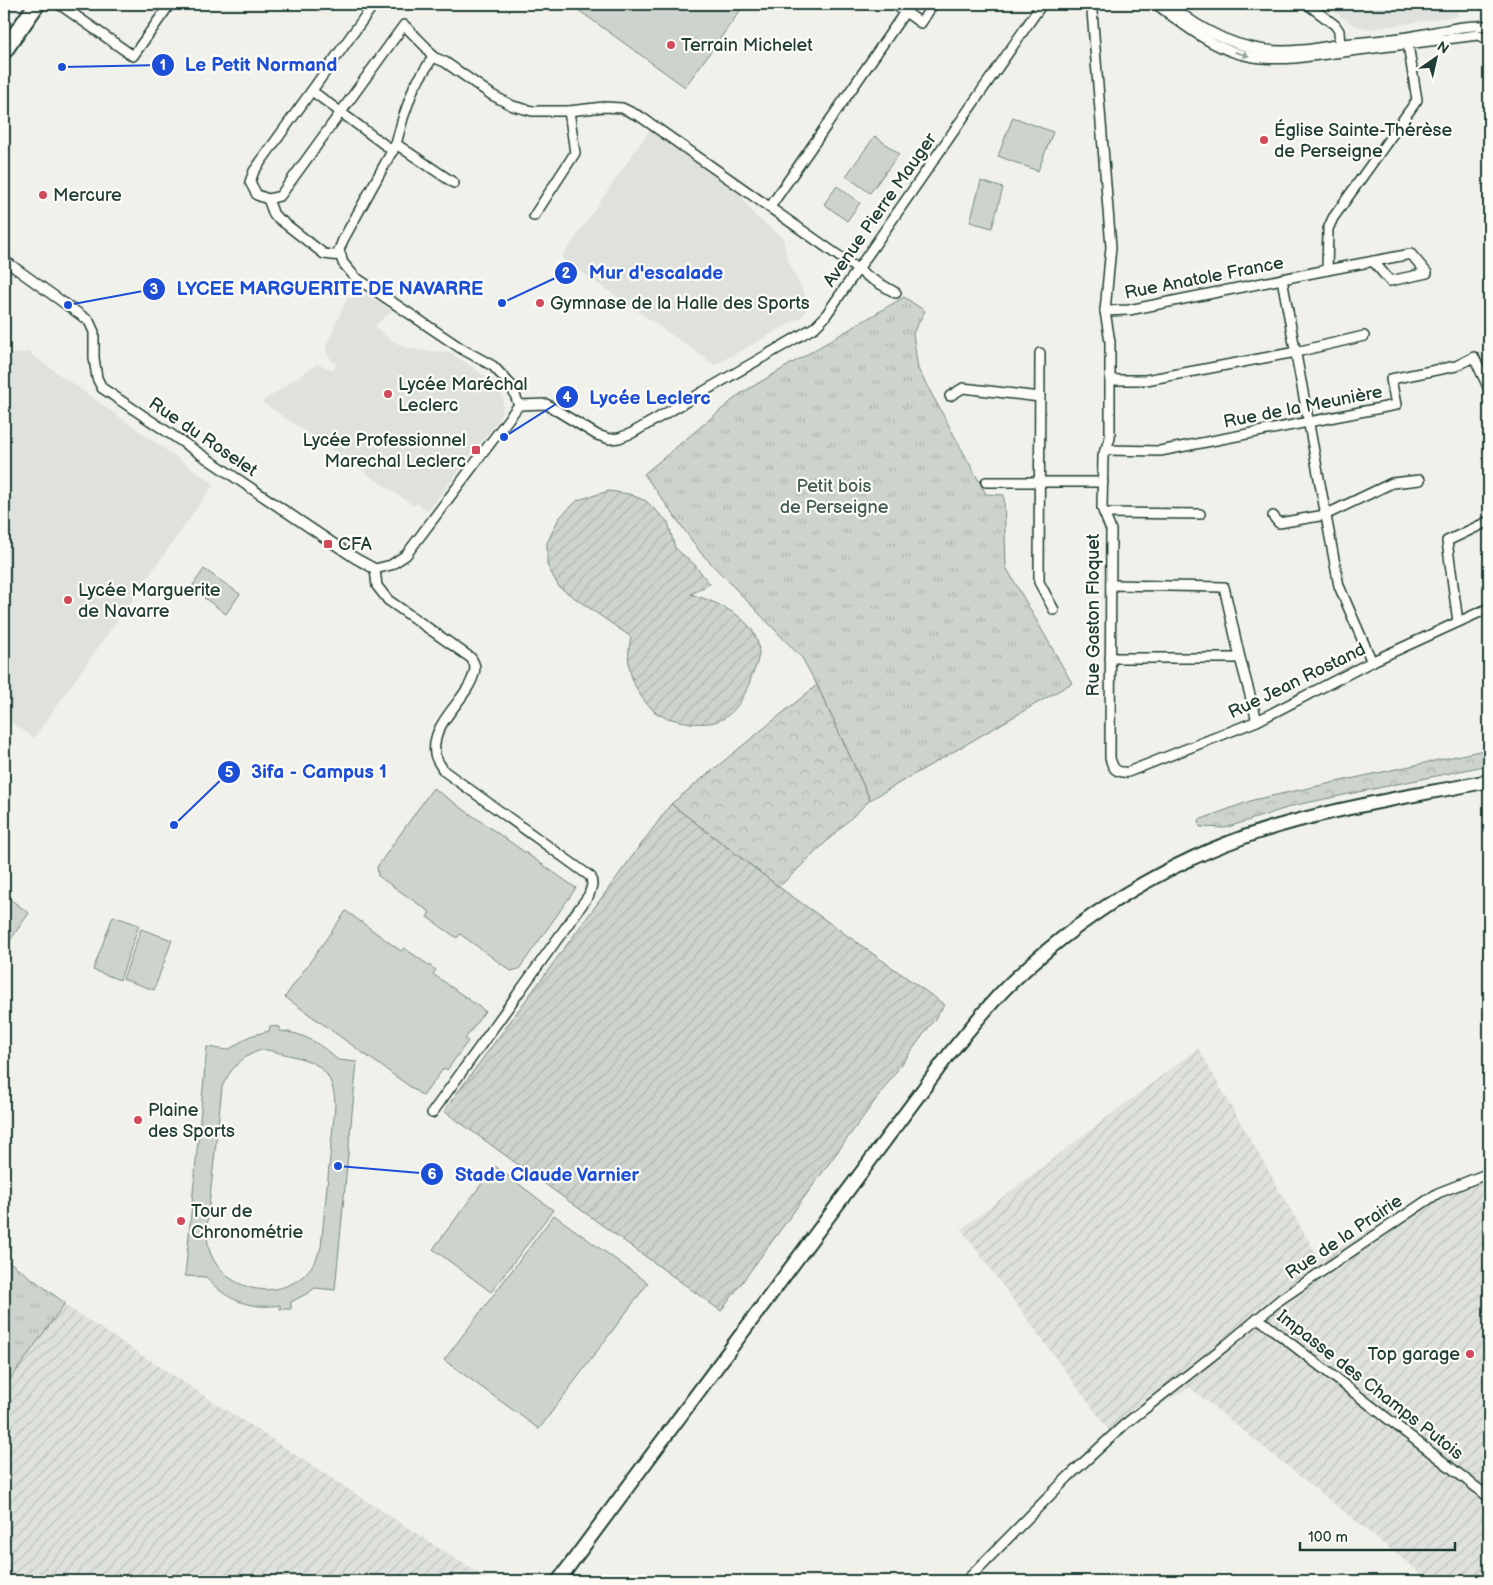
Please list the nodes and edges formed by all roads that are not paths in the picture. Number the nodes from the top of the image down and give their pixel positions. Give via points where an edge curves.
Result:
1 (37, 4) edge
2 (59, 4) edge
3 (170, 4) edge
4 (374, 4) edge
5 (894, 4) edge
6 (933, 4) edge
7 (1042, 4) edge
8 (1094, 4) edge
9 (1156, 4) edge
10 (1169, 4) edge
11 (1307, 4) edge
12 (906, 12) junction
13 (1489, 26) edge
14 (1489, 40) edge
15 (1408, 41) junction
16 (1340, 49) junction
17 (4, 51) edge
18 (433, 56) junction
19 (312, 91) junction
20 (569, 111) junction
21 (341, 113) junction
22 (394, 148) junction
23 (454, 183) dead end
24 (268, 199) junction
25 (770, 207) junction
26 (534, 216) dead end
27 (341, 256) junction
28 (4, 260) edge
29 (1373, 261) junction
30 (859, 270) junction
31 (1327, 270) junction
32 (1282, 279) junction
33 (896, 293) dead end
34 (1105, 312) junction
35 (1364, 336) dead end
36 (1296, 352) junction
37 (1040, 353) dead end
38 (1110, 380) junction
39 (1489, 389) edge
40 (950, 396) dead end
41 (1040, 398) junction
42 (518, 405) junction
43 (1308, 423) junction
44 (1105, 450) junction
45 (1420, 480) dead end
46 (986, 482) dead end
47 (1039, 482) junction
48 (1103, 482) junction
49 (1104, 513) junction
50 (1200, 514) dead end
51 (1325, 515) junction
52 (1273, 516) dead end
53 (1489, 520) edge
54 (375, 570) junction
55 (1111, 585) junction
56 (1489, 608) edge
57 (1054, 610) dead end
58 (1458, 622) junction
59 (1110, 658) junction
60 (1240, 658) junction
61 (1372, 662) junction
62 (1257, 721) junction
63 (1116, 771) joint
64 (1489, 780) edge
65 (432, 1113) dead end
66 (1489, 1173) edge
67 (1258, 1318) junction
68 (1486, 1495) dead end
69 (558, 1581) edge
70 (966, 1581) edge

1 - 17 main road
2 - 3 street via 133,56
4 - 19 street
5 - 12 street
6 - 12 street via 921,23
7 - 30 street, Avenue Pierre Mauger
8 - 34 street, Rue Anatole France via 1111,247
9 -> 16 street via 1201,36 1247,56 1295,58
10 - 16 street via 1209,32 1243,46 1299,51
11 - 16 street via 1336,25
12 - 25 street
13 - 15 street
14 - 15 street via 1478,35
15 - 16 street
15 - 31 street via 1417,100 1333,218 1328,230
18 - 20 street via 513,106 532,111
18 - 21 street via 404,25
18 - 22 street via 414,87
19 - 21 street
19 - 24 street via 254,171 250,182 256,195
20 - 25 street via 622,108 641,117
20 - 26 street via 575,153
21 - 22 street
21 - 24 street via 280,196
22 - 23 street
22 - 27 street via 343,240 339,250
24 - 27 street via 274,215 324,254
25 - 30 street
27 - 42 street via 355,276 462,349 493,366 511,385
28 - 54 street, Rue du Roselet via 88,322 94,332 95,368 102,388
29 - 29 street, Rue Anatole France via 1390,281 1427,273 1411,254
29 - 31 street, Rue Anatole France
30 - 33 street
30 - 42 street, Avenue Pierre Mauger via 815,327 632,433 610,439 546,404
31 - 32 street, Rue Anatole France
32 - 34 street, Rue Anatole France
32 - 36 street
34 - 38 street, Rue Gaston Floquet via 1110,342
35 - 36 street
36 - 38 street via 1146,380
36 - 43 street
37 - 41 street
38 - 44 street, Rue Gaston Floquet via 1110,438
39 - 43 street, Rue de la Meunière via 1474,357 1456,366 1392,380 1396,405
40 - 41 street via 963,388
41 - 47 street
42 - 54 street via 406,555
43 - 44 street, Rue de la Meunière via 1160,451
43 - 51 street
44 - 48 street, Rue Gaston Floquet
45 - 51 street via 1392,483
46 - 47 street
47 - 48 street
47 - 57 street via 1039,582
48 - 49 street, Rue Gaston Floquet
49 - 50 street
49 - 55 street, Rue Gaston Floquet via 1111,530
51 - 52 street via 1279,523
51 - 61 street via 1339,586
53 - 58 street via 1447,541
54 - 65 street via 378,586 388,600 471,658 475,666 472,679 438,730 435,756 444,771 591,877 592,885 589,895
55 - 59 street, Rue Gaston Floquet
55 - 60 street via 1224,587
56 - 58 street, Rue Jean Rostand
58 - 61 street, Rue Jean Rostand
59 - 60 street
59 - 63 street, Rue Gaston Floquet via 1110,758
60 - 62 street
61 - 62 street, Rue Jean Rostand
62 - 63 street, Rue Jean Rostand via 1128,772
64 - 69 main road via 1334,812 1245,836 1149,879 1053,944 1014,980 950,1053
66 - 67 street, Rue de la Prairie via 1438,1193
67 - 68 street, Impasse des Champs Putois
67 - 70 street, Rue de la Prairie via 1124,1425

